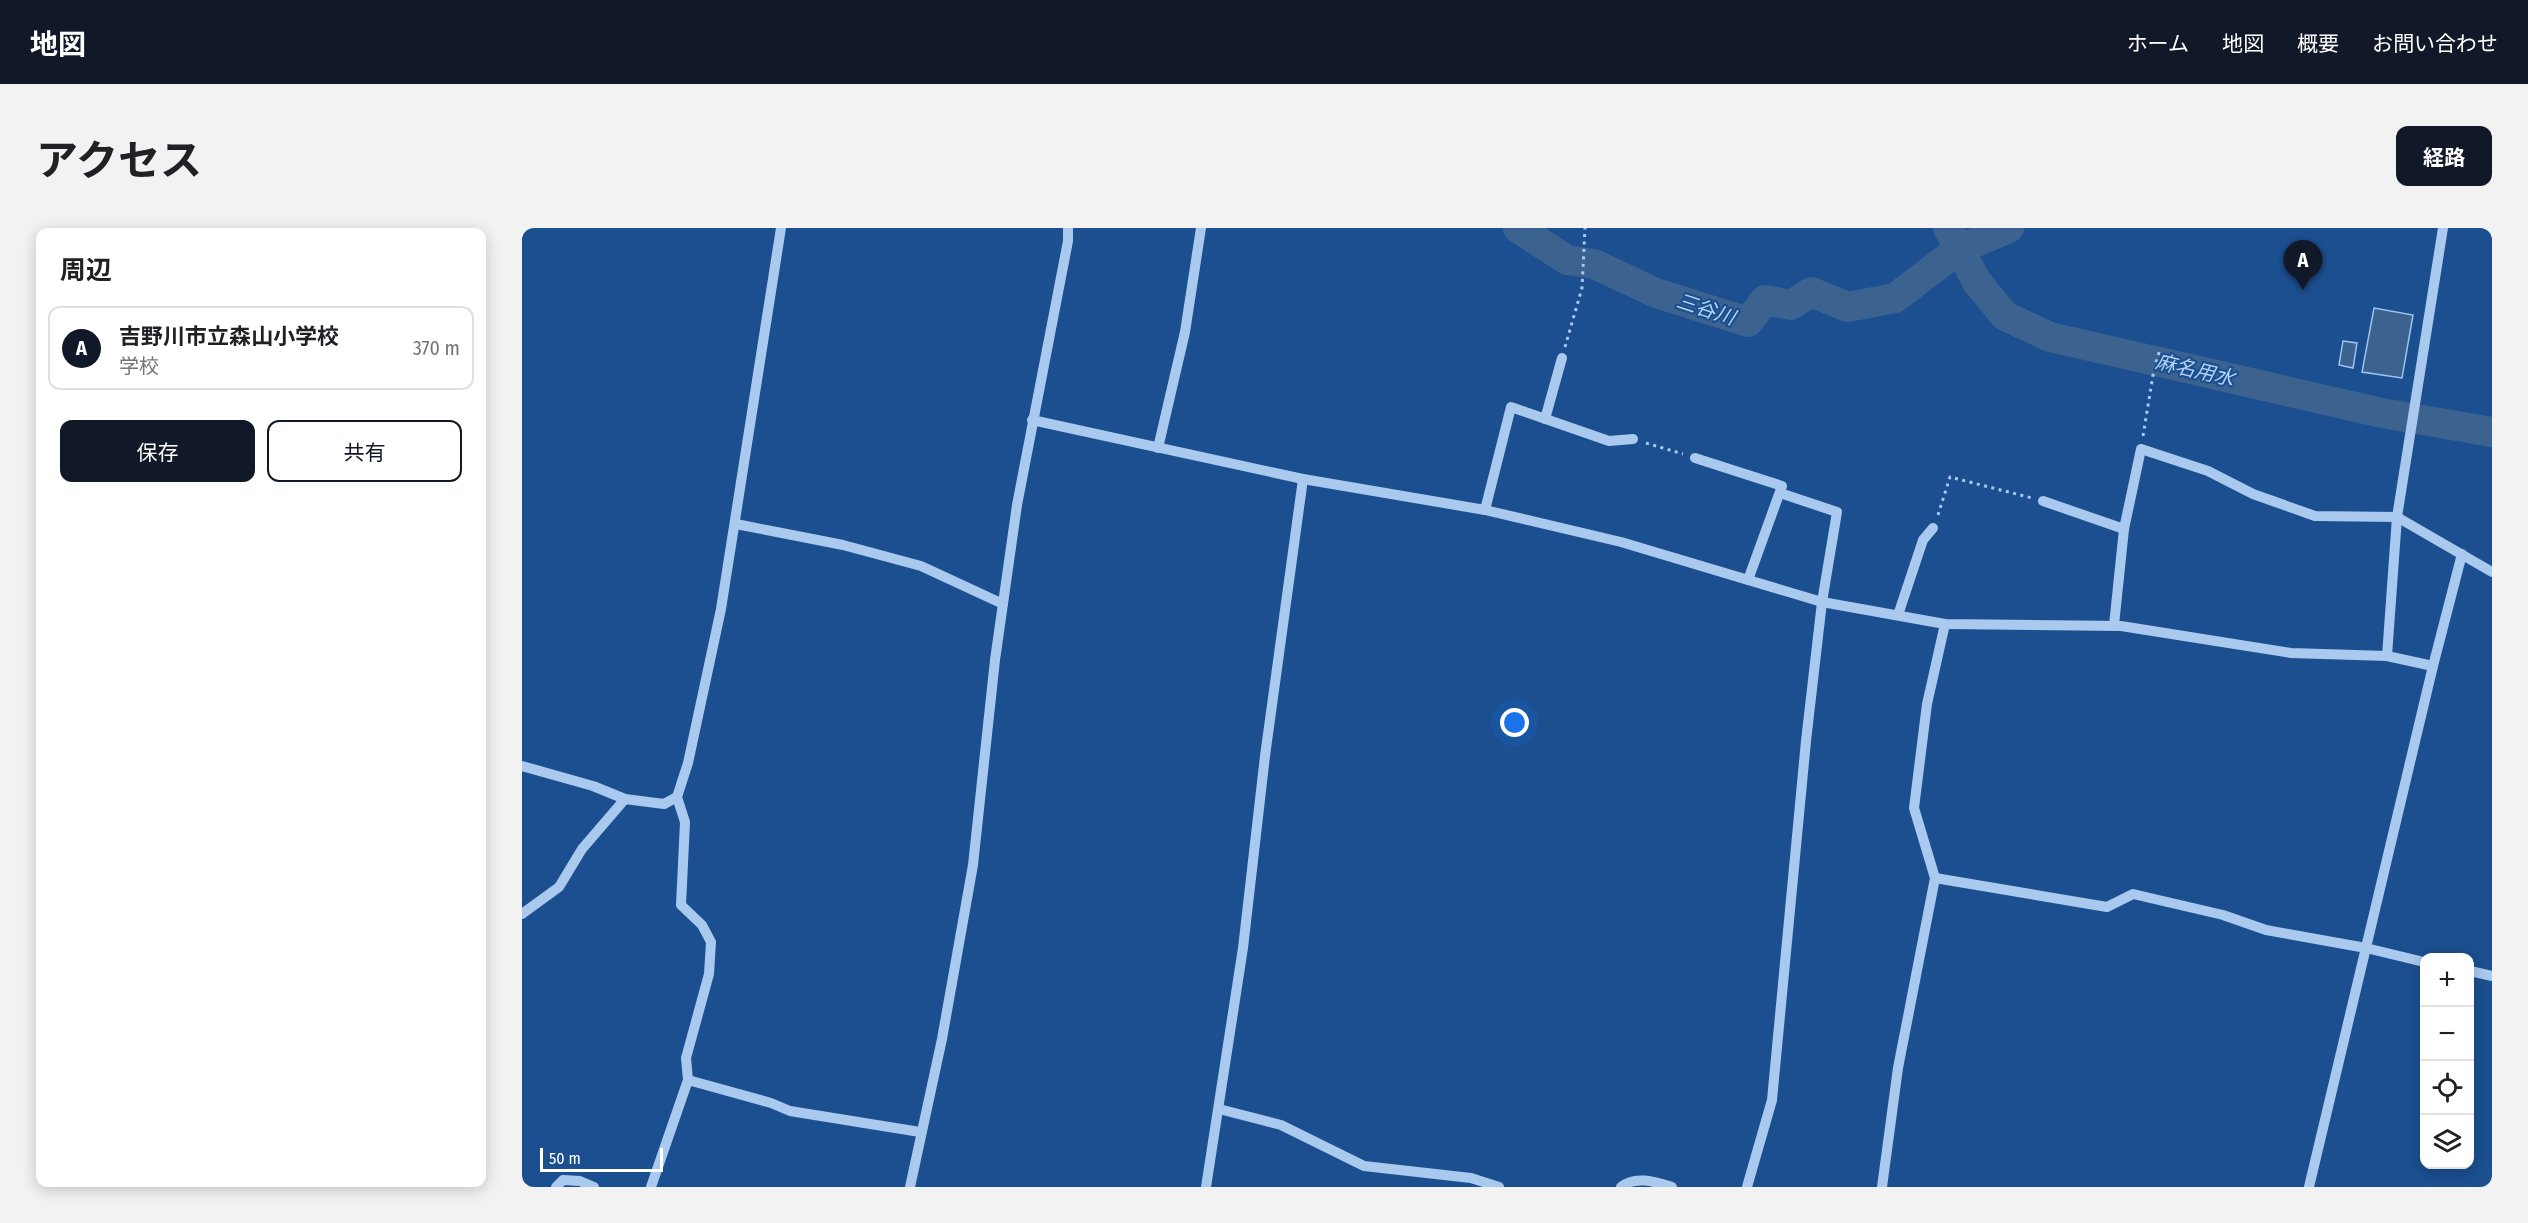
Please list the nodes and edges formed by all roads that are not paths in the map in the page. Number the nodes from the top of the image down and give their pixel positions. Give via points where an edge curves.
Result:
1 (781, 228) edge
2 (1068, 228) edge
3 (1201, 228) edge
4 (2443, 228) edge
5 (1562, 358) road end
6 (1545, 419) junction
7 (1032, 420) junction
8 (1633, 439) road end
9 (1158, 448) junction
10 (1695, 459) road end
11 (1303, 479) junction
12 (1780, 493) junction
13 (2043, 501) road end
14 (1485, 510) junction
15 (2397, 517) junction
16 (736, 524) junction
17 (1933, 528) road end
18 (2124, 529) junction
19 (2462, 554) junction
20 (2492, 572) edge
21 (1748, 580) junction
22 (1822, 602) junction
23 (1004, 604) junction
24 (1898, 615) junction
25 (1945, 624) junction
26 (2114, 625) junction
27 (2387, 656) junction
28 (2433, 666) junction
29 (522, 766) edge
30 (677, 797) junction
31 (625, 799) junction
32 (1935, 878) junction
33 (522, 914) edge
34 (2366, 948) junction
35 (2420, 961) edge
36 (2474, 972) edge
37 (2492, 976) edge
38 (688, 1080) junction
39 (1219, 1108) junction
40 (920, 1132) junction
41 (556, 1187) edge
42 (594, 1187) edge
43 (651, 1187) edge
44 (910, 1187) edge
45 (1206, 1187) edge
46 (1499, 1187) edge
47 (1620, 1187) edge
48 (1672, 1187) edge
49 (1747, 1187) edge
50 (1882, 1187) edge
51 (2309, 1187) edge

1 - 16 street
2 - 7 street
3 - 9 street via 1185,332
4 - 15 street
5 - 6 street
6 - 8 street via 1610,441
6 - 14 street via 1511,407
7 - 9 street
7 - 23 street
9 - 11 street
10 - 12 street via 1782,486
11 - 14 street
11 - 39 street
12 - 21 street
12 - 22 street via 1837,512
13 - 18 street
14 - 21 street via 1621,542
15 - 18 street via 2315,516 2253,494 2208,471 2141,449
15 - 19 street
15 - 27 street
16 - 23 street via 843,545 921,566
16 - 30 street via 702,703
17 - 24 street via 1923,540
18 - 26 street
19 - 20 street
19 - 28 street
21 - 22 street
22 - 24 street
22 - 49 street via 1772,1100
23 - 40 street via 973,865 942,1040
24 - 25 street
25 - 26 street
25 - 32 street via 1927,704 1914,808
26 - 27 street via 2291,653
27 - 28 street
28 - 34 street
29 - 31 street
30 - 31 street via 664,804
30 - 38 street via 686,822 681,904 702,925 711,942 709,974 686,1058
31 - 33 street via 582,849 559,887
32 - 34 street via 2107,907 2133,894 2223,915 2266,930
32 - 50 street via 1898,1068
34 - 35 street
34 - 51 street
36 - 37 street
38 - 40 street via 790,1111
38 - 43 street
39 - 45 street
39 - 46 street via 1281,1125 1364,1166 1471,1178
40 - 44 street
41 - 42 street via 563,1180
47 - 48 street via 1627,1182 1651,1181

